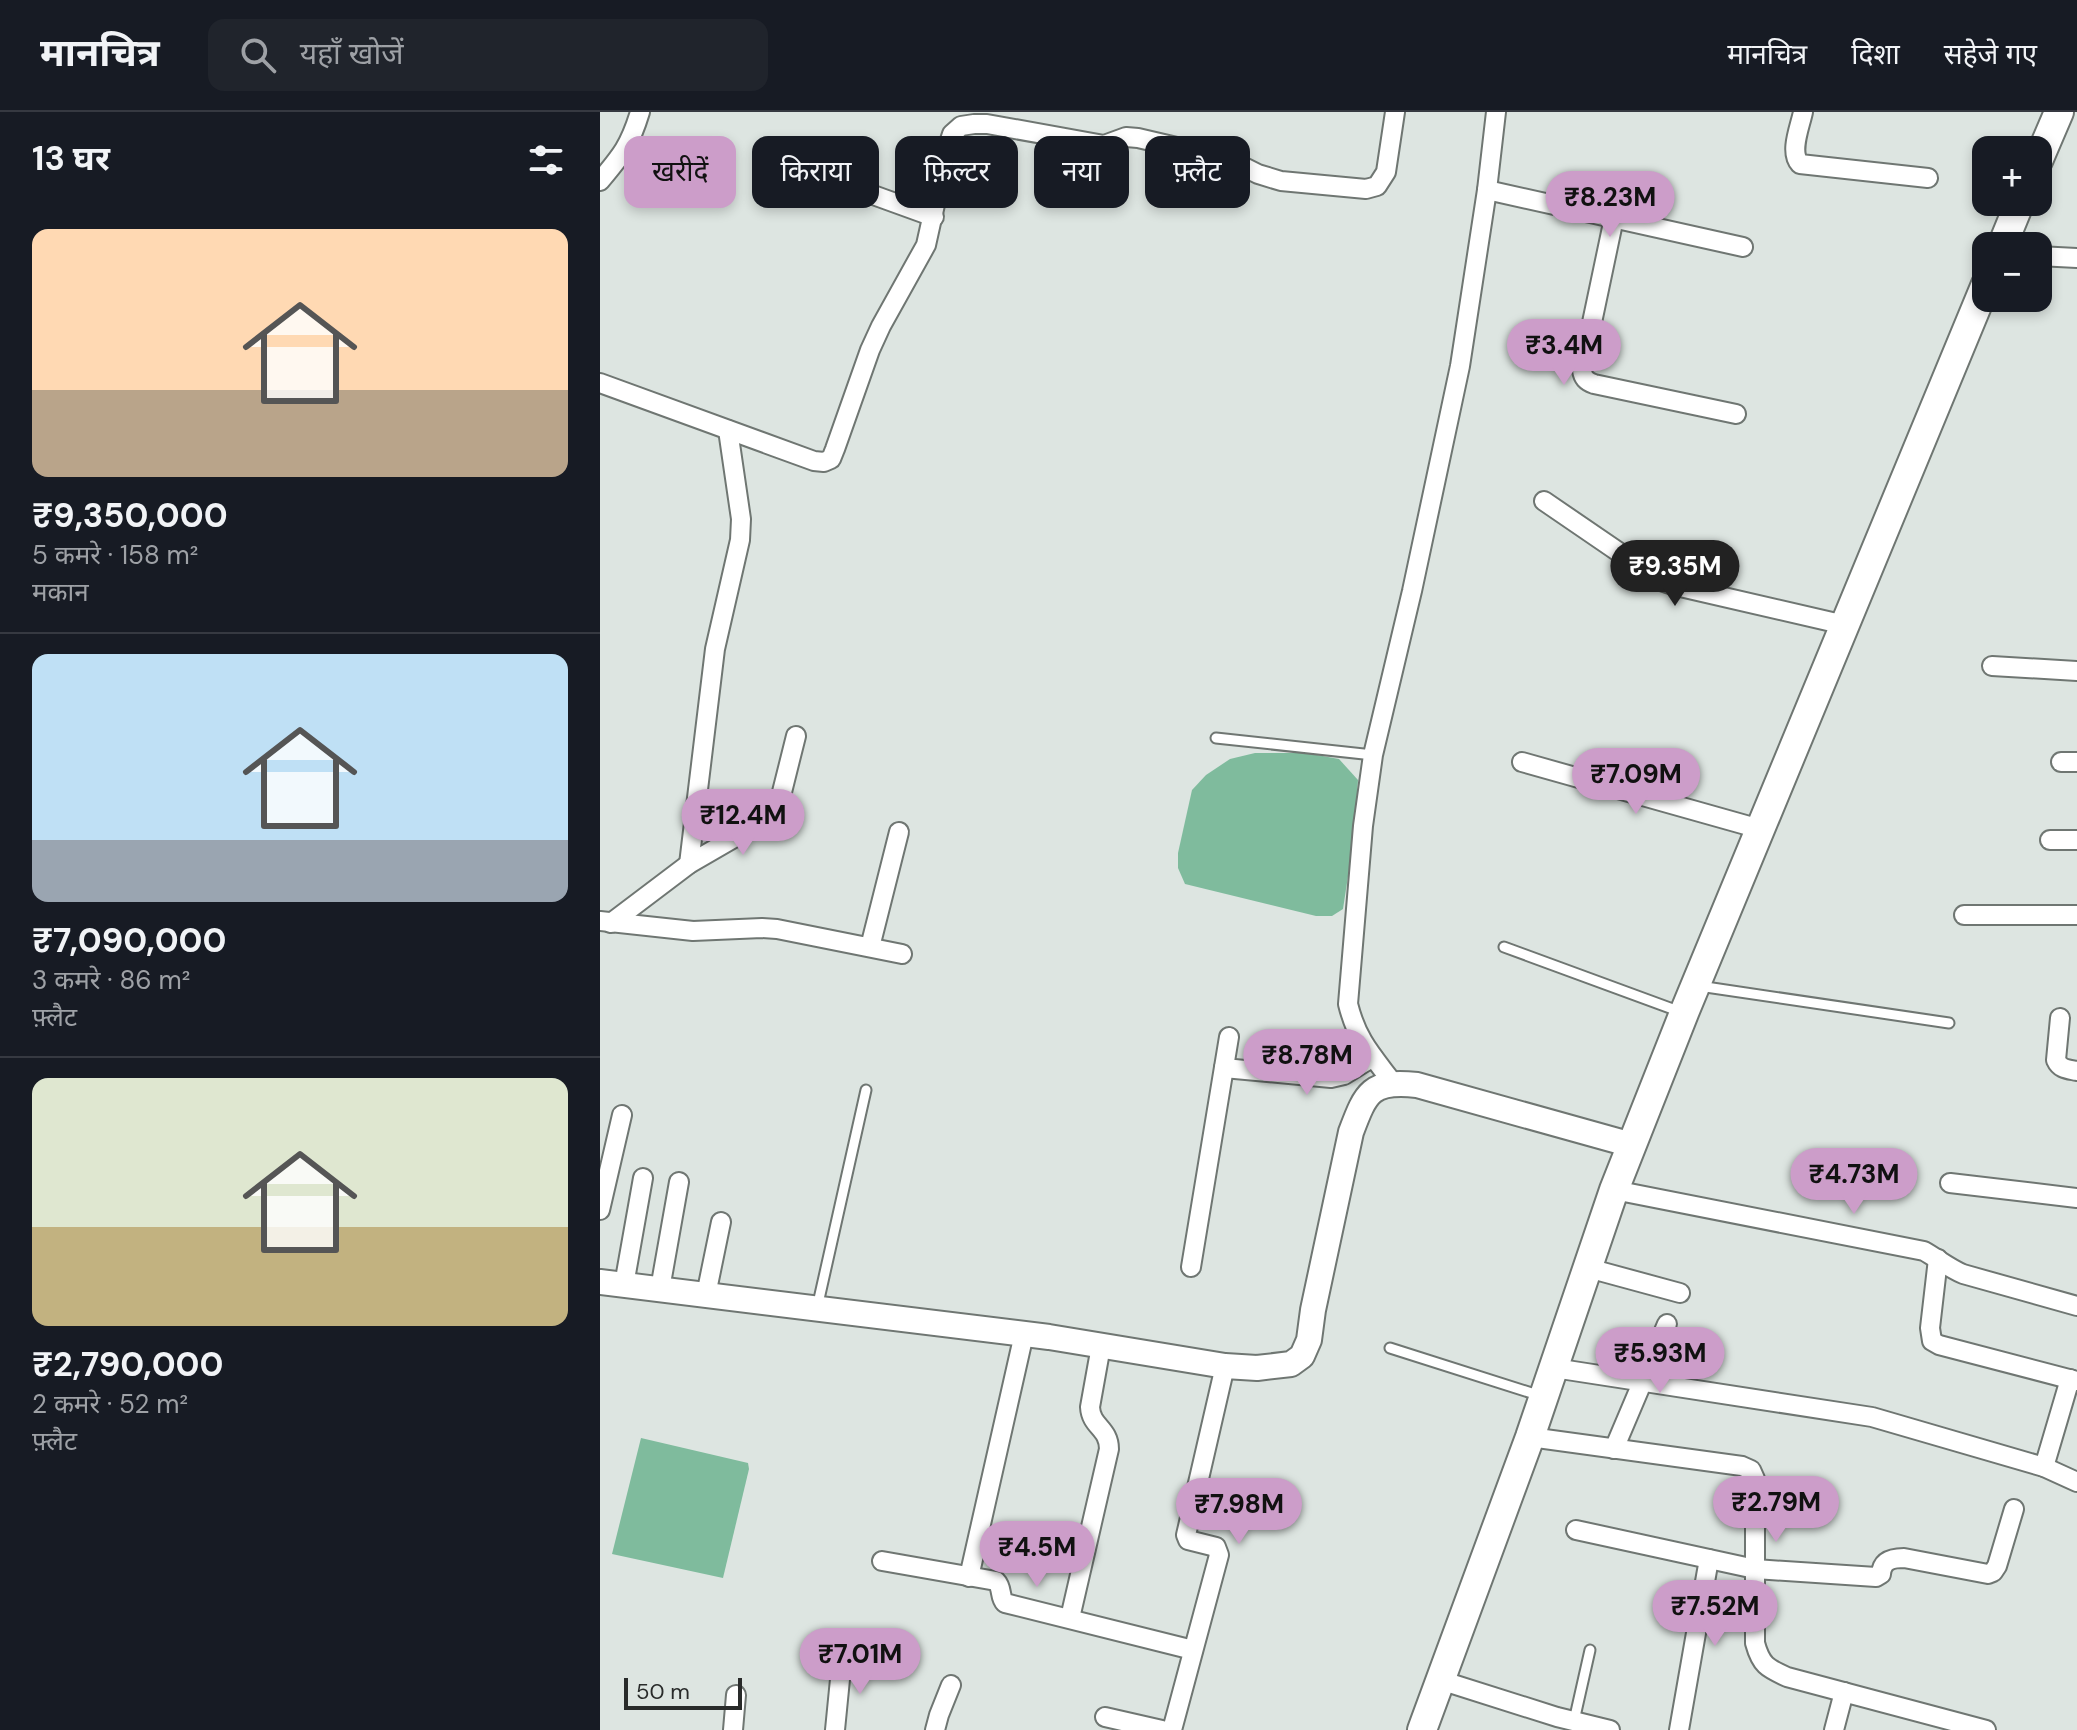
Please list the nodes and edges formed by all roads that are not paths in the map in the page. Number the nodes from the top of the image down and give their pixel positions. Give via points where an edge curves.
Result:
1 (640, 112) edge
2 (1395, 112) edge
3 (1496, 112) edge
4 (1803, 112) edge
5 (2059, 112) edge
6 (2049, 136) edge
7 (1928, 178) dead end
8 (600, 181) edge
9 (1487, 190) junction
10 (879, 197) edge
11 (934, 217) junction
12 (1614, 218) junction
13 (1743, 247) dead end
14 (2052, 257) edge
15 (2077, 258) edge
16 (1974, 312) edge
17 (600, 383) edge
18 (1736, 414) dead end
19 (728, 430) junction
20 (1544, 501) dead end
21 (1845, 625) junction
22 (1992, 666) dead end
23 (2077, 671) edge
24 (796, 736) dead end
25 (1216, 738) dead end
26 (1373, 755) junction
27 (1522, 762) dead end
28 (1760, 829) junction
29 (899, 832) dead end
30 (2050, 840) dead end
31 (2077, 840) edge
32 (689, 864) junction
33 (1964, 915) dead end
34 (2077, 915) edge
35 (605, 922) edge
36 (870, 947) junction
37 (1504, 947) dead end
38 (902, 954) dead end
39 (1695, 986) junction
40 (1684, 1013) junction
41 (2060, 1018) dead end
42 (1949, 1023) dead end
43 (1229, 1037) dead end
44 (1373, 1057) junction
45 (1224, 1068) junction
46 (2077, 1071) edge
47 (1393, 1083) junction
48 (866, 1090) dead end
49 (622, 1115) dead end
50 (1632, 1145) junction
51 (643, 1178) dead end
52 (679, 1182) dead end
53 (1950, 1183) dead end
54 (1614, 1190) junction
55 (2076, 1194) edge
56 (600, 1210) edge
57 (721, 1222) dead end
58 (1938, 1259) junction
59 (1191, 1267) dead end
60 (1588, 1268) junction
61 (612, 1284) edge
62 (660, 1289) junction
63 (1680, 1293) dead end
64 (706, 1295) junction
65 (2077, 1306) edge
66 (817, 1308) junction
67 (1667, 1324) dead end
68 (1024, 1334) junction
69 (1101, 1346) junction
70 (1390, 1348) dead end
71 (1225, 1366) junction
72 (1554, 1368) junction
73 (1643, 1380) junction
74 (2074, 1380) edge
75 (1544, 1397) junction
76 (1530, 1437) junction
77 (1614, 1449) junction
78 (2044, 1467) junction
79 (2077, 1482) edge
80 (2014, 1509) dead end
81 (1576, 1530) dead end
82 (1709, 1559) junction
83 (882, 1561) dead end
84 (1755, 1569) junction
85 (969, 1577) junction
86 (1070, 1618) junction
87 (1193, 1650) junction
88 (1590, 1650) dead end
89 (842, 1659) dead end
90 (1440, 1680) junction
91 (951, 1685) dead end
92 (1844, 1692) junction
93 (736, 1695) dead end
94 (1105, 1717) dead end
95 (1574, 1721) junction
96 (1928, 1722) edge
97 (733, 1730) edge
98 (835, 1730) edge
99 (935, 1730) edge
100 (1162, 1730) edge
101 (1172, 1730) edge
102 (1422, 1730) edge
103 (1610, 1730) edge
104 (1679, 1730) edge
105 (1834, 1730) edge
106 (1986, 1730) edge

1 - 8 street via 626,149
2 - 11 street via 1386,172 1377,186 1366,189 1281,181 1228,159 1138,138 1104,145 987,124 961,126 948,146
3 - 9 street
4 - 7 street via 1795,151 1800,164
5 - 6 main road
9 - 12 street
9 - 26 street via 1460,366
10 - 11 street
11 - 19 street via 926,245 870,350 831,459 814,461
12 - 13 street
12 - 18 street via 1583,376 1594,384
14 - 15 street
16 - 21 main road
17 - 19 street
19 - 32 street via 740,540 715,649
20 - 21 street via 1661,581
21 - 28 main road
22 - 23 street
24 - 32 street via 772,814
25 - 26 lane
26 - 44 street via 1348,1004
27 - 28 street
28 - 39 main road
29 - 36 street
30 - 31 street
32 - 35 street
33 - 34 street
35 - 36 street via 693,931 777,929
36 - 38 street
37 - 40 lane
39 - 40 main road
39 - 42 lane
40 - 50 main road
41 - 46 street via 2056,1060 2064,1069
43 - 45 street
44 - 45 street via 1331,1078
44 - 47 street
45 - 59 street
47 - 50 main road via 1417,1085
47 - 71 main road via 1374,1089 1351,1132 1302,1356 1291,1364
48 - 66 lane
49 - 56 street
50 - 54 main road
51 - 61 street
52 - 62 street
53 - 55 street
54 - 58 street via 1924,1251
54 - 60 main road
57 - 64 street
58 - 65 street via 1963,1274
58 - 74 street via 1932,1341
60 - 63 street
60 - 72 main road
61 - 62 main road
62 - 64 main road
64 - 66 main road
66 - 68 main road
67 - 73 street
68 - 69 main road
68 - 85 street
69 - 71 main road
69 - 86 street via 1090,1415 1106,1432 1109,1449
70 - 75 lane
71 - 87 street via 1186,1535 1219,1551
72 - 73 street
72 - 75 main road
73 - 77 street
73 - 78 street via 1872,1417
74 - 78 street
75 - 76 main road
76 - 77 street
76 - 90 main road
77 - 84 street via 1751,1470
78 - 79 street
80 - 84 street via 1997,1566 1988,1574 1904,1558 1887,1561 1876,1577
81 - 82 street
82 - 84 street
82 - 104 street
83 - 85 street
84 - 92 street via 1759,1660 1787,1677
85 - 86 street via 996,1581 1005,1603
86 - 87 street
87 - 101 street
88 - 95 lane
89 - 98 street
90 - 95 street
90 - 102 main road
91 - 99 street
92 - 96 street
92 - 105 street
93 - 97 street
94 - 100 street
95 - 103 street
96 - 106 street

